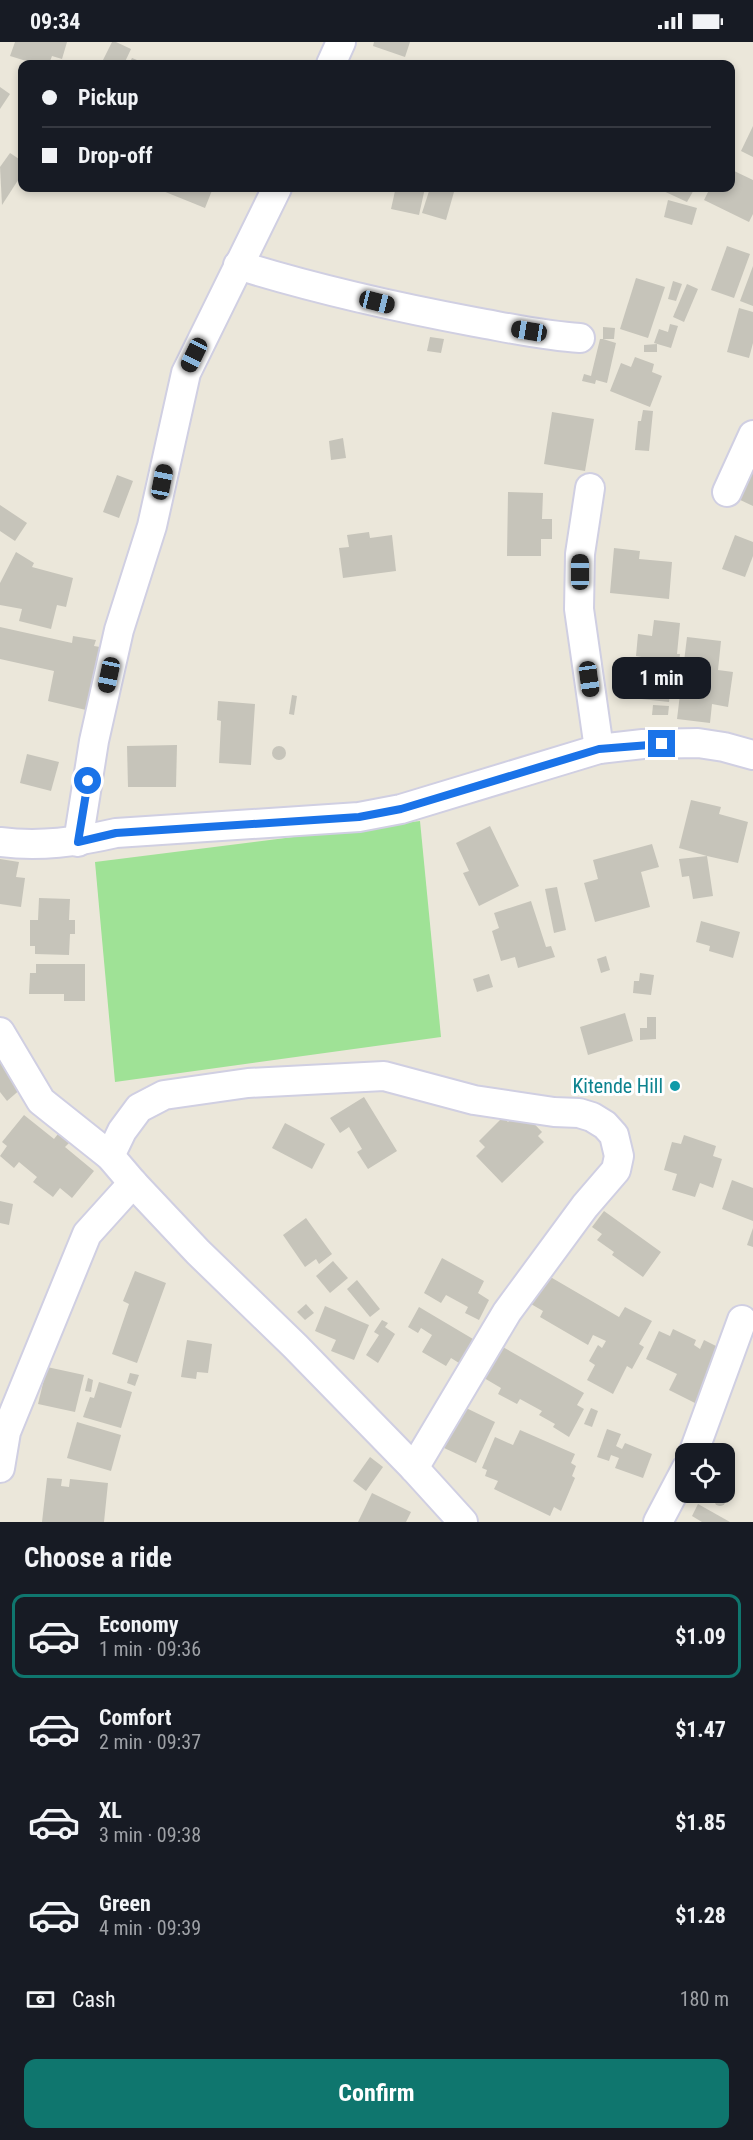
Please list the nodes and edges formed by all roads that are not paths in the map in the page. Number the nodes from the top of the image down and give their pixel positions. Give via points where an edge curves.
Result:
1 (341, 42) edge
2 (333, 60) edge
3 (275, 192) edge
4 (237, 265) junction
5 (580, 338) dead end
6 (753, 435) edge
7 (590, 488) dead end
8 (727, 492) dead end
9 (599, 749) junction
10 (753, 755) edge
11 (0, 842) edge
12 (78, 842) junction
13 (0, 1032) edge
14 (110, 1156) junction
15 (133, 1183) junction
16 (741, 1320) dead end
17 (697, 1443) edge
18 (0, 1468) edge
19 (414, 1468) junction
20 (675, 1490) edge
21 (463, 1522) edge
22 (658, 1522) edge

1 - 2 street
3 - 4 street
4 - 5 street via 418,312
4 - 12 street via 186,373 153,526 116,641 94,741
6 - 8 street
7 - 9 street via 580,554 579,609
9 - 10 street via 698,743
9 - 12 street via 401,809 369,815 116,833
11 - 12 street
13 - 14 street via 41,1101
14 - 15 street
14 - 19 street via 139,1108 164,1095 248,1083 384,1076 474,1100 579,1113 605,1125 614,1135 619,1156 616,1170 507,1311
15 - 18 street via 87,1234 6,1432
15 - 19 street
16 - 17 street
19 - 21 street
20 - 22 street

